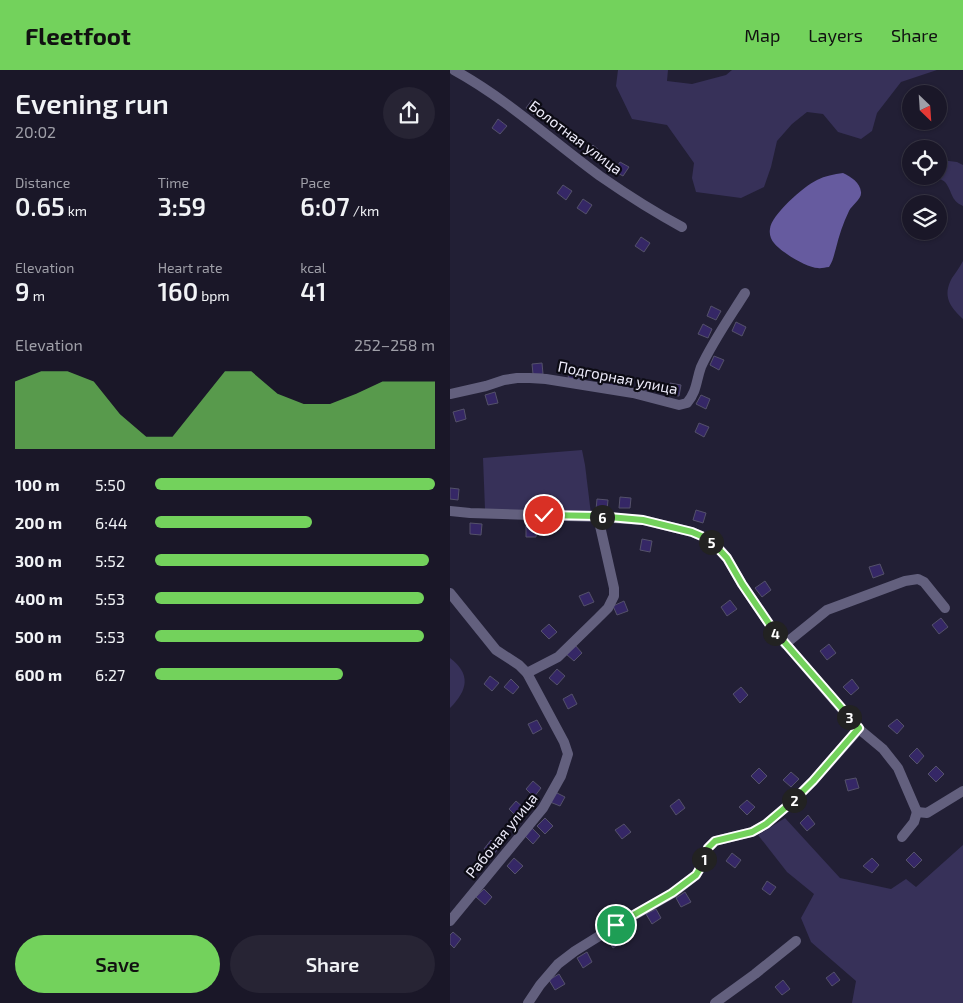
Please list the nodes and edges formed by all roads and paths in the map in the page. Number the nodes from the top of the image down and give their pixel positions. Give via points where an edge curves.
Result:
1 (454, 70) edge
2 (682, 227) dead end
3 (745, 293) dead end
4 (450, 394) edge
5 (450, 511) edge
6 (598, 516) junction
7 (450, 593) edge
8 (945, 608) dead end
9 (785, 644) junction
10 (527, 673) junction
11 (859, 728) junction
12 (963, 791) edge
13 (918, 812) junction
14 (902, 837) dead end
15 (450, 921) edge
16 (796, 941) dead end
17 (528, 1003) edge
18 (715, 1003) edge

1 - 2 street, Болотная улица via 481,86 601,176
3 - 4 street, Подгорная улица via 705,360 687,404 530,378 504,380
5 - 6 street
6 - 9 street via 643,520 706,538 727,558
6 - 10 street via 614,596 608,608 558,657
7 - 10 street, Рабочая улица via 496,650
8 - 9 street via 924,582 918,579 905,581 826,610
9 - 11 street
10 - 15 street, Рабочая улица via 568,754 561,776 543,808
11 - 13 street via 883,749 898,768
11 - 17 street via 813,781 766,824 752,832 715,841 708,848 696,875 575,951 558,964
12 - 13 street via 927,813
13 - 14 street
16 - 18 street

